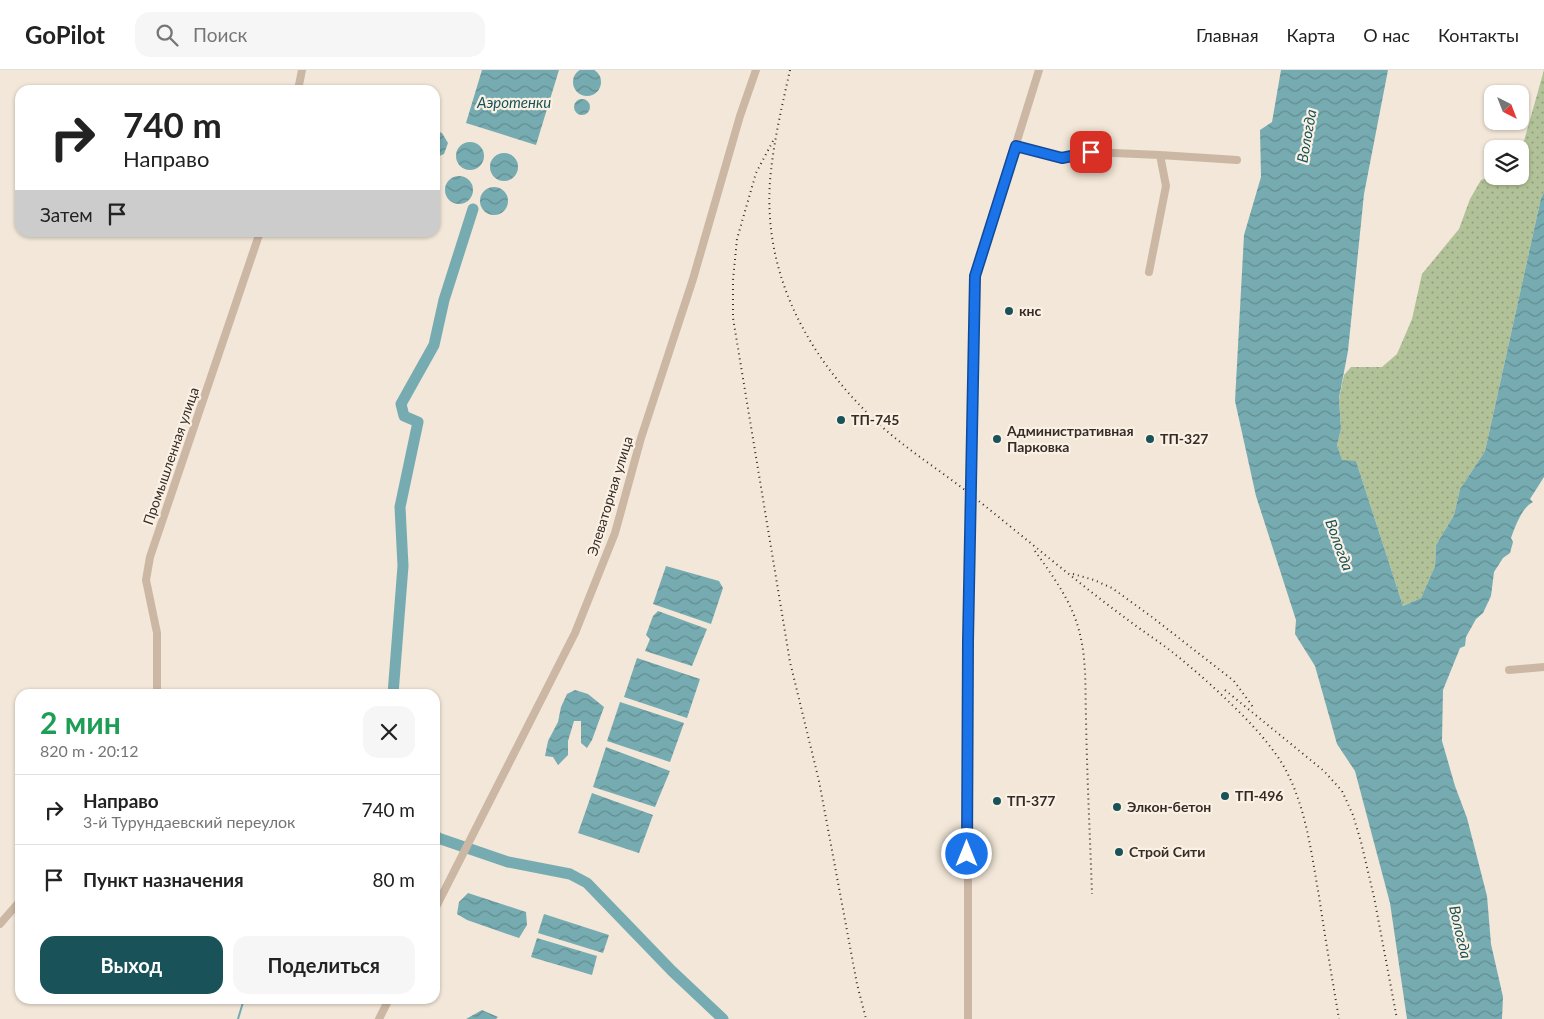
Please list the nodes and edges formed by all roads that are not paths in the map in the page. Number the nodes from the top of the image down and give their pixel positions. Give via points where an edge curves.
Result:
1 (302, 70) edge
2 (756, 70) edge
3 (1039, 70) edge
4 (299, 85) edge
5 (1016, 146) junction
6 (1160, 155) junction
7 (1237, 160) dead end
8 (258, 237) edge
9 (1149, 272) dead end
10 (1544, 666) edge
11 (1509, 670) dead end
12 (157, 689) edge
13 (440, 899) edge
14 (15, 906) edge
15 (0, 924) edge
16 (386, 1004) edge
17 (379, 1019) edge
18 (968, 1019) edge

1 - 4 street
2 - 13 street, Элеваторная улица via 614,533 575,633
3 - 5 street
5 - 6 street via 1062,158 1091,152
5 - 18 street via 975,276 968,641
6 - 7 street
6 - 9 street via 1166,186
8 - 12 street, Промышленная улица via 150,557 146,580 157,632
10 - 11 street
14 - 15 street
16 - 17 street

